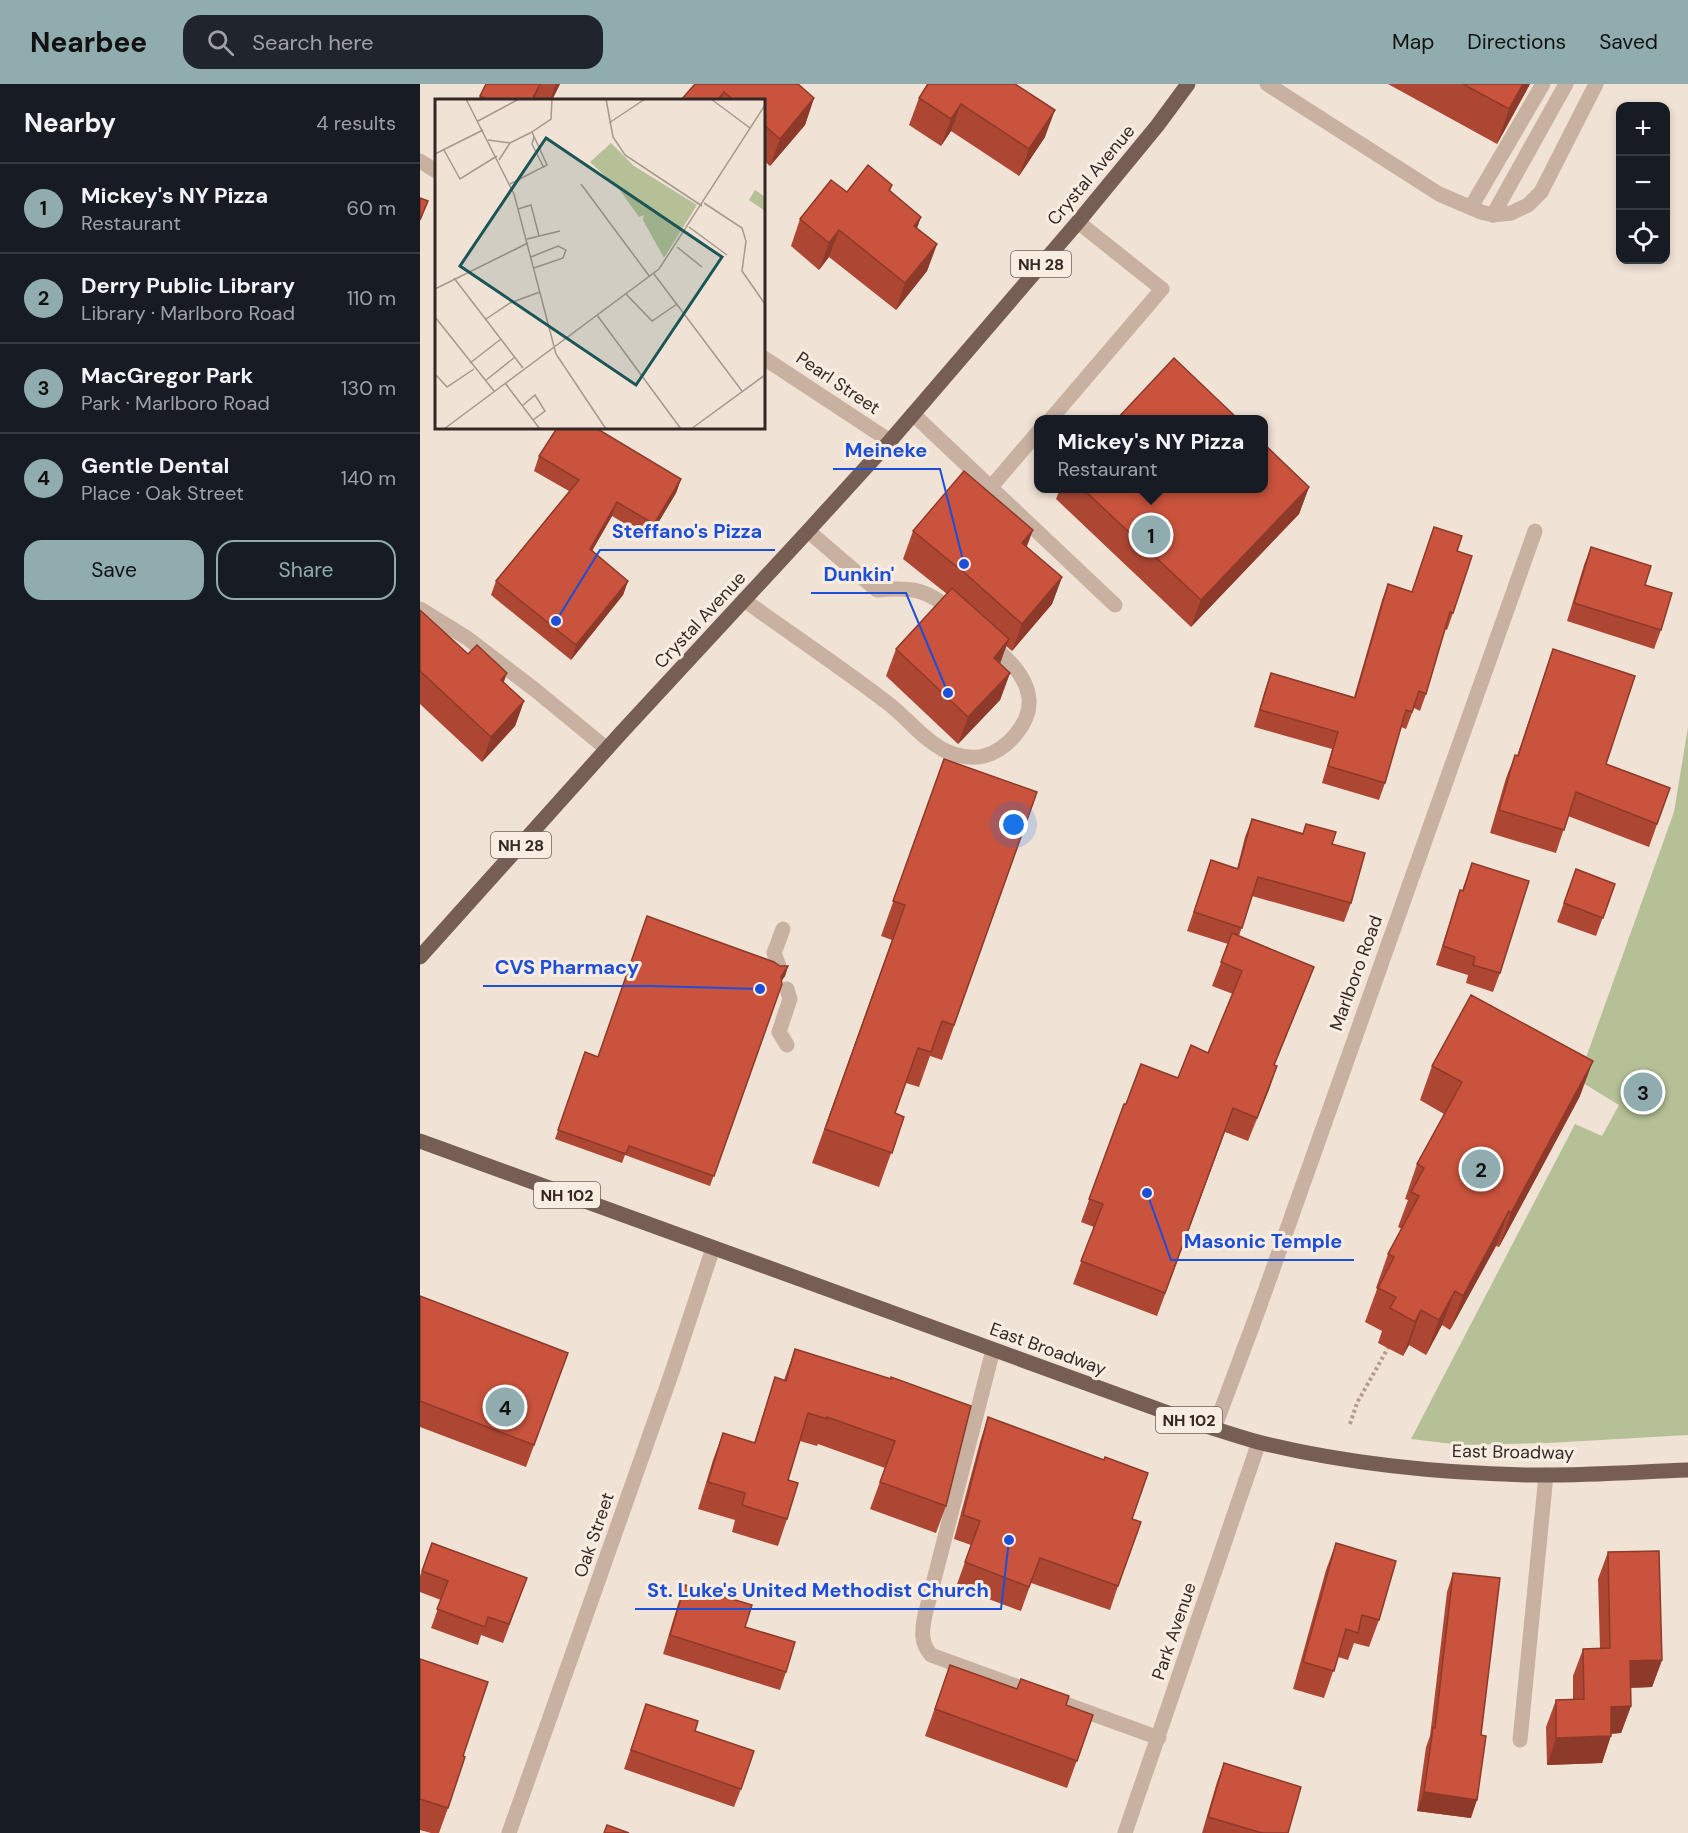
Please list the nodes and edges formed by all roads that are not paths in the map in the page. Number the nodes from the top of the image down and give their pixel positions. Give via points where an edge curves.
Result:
1 (1188, 84) edge
2 (1267, 84) edge
3 (1543, 84) edge
4 (1566, 84) edge
5 (1596, 84) edge
6 (420, 161) edge
7 (435, 170) edge
8 (1471, 207) junction
9 (1494, 215) junction
10 (1078, 222) junction
11 (765, 359) edge
12 (913, 414) junction
13 (1054, 415) edge
14 (1034, 437) edge
15 (890, 441) junction
16 (991, 487) junction
17 (808, 531) junction
18 (1535, 531) dead end
19 (744, 600) junction
20 (1115, 605) dead end
21 (420, 609) edge
22 (607, 749) junction
23 (783, 929) dead end
24 (420, 957) edge
25 (779, 966) edge
26 (787, 989) dead end
27 (787, 1045) dead end
28 (420, 1141) edge
29 (713, 1248) junction
30 (993, 1350) junction
31 (1214, 1429) junction
32 (1259, 1442) junction
33 (1688, 1470) edge
34 (1546, 1474) junction
35 (1159, 1738) junction
36 (1520, 1740) dead end
37 (508, 1833) edge
38 (1125, 1833) edge

1 - 10 main road, Crystal Avenue / NH 28
2 - 8 street via 1439,194
3 - 8 street
4 - 9 street
5 - 9 street via 1541,192 1528,205
6 - 7 street
8 - 9 street
10 - 12 main road, Crystal Avenue / NH 28
10 - 13 street via 1162,289
11 - 15 street, Pearl Street
12 - 15 main road, Crystal Avenue / NH 28
12 - 16 street
14 - 16 street
15 - 17 main road, Crystal Avenue / NH 28
16 - 20 street
17 - 19 main road, Crystal Avenue / NH 28
17 - 19 street via 877,590 905,588 926,593 1008,659 1023,680 1029,699 1027,718 1014,737 983,756 945,750 888,703
18 - 31 street, Marlboro Road
19 - 22 main road, Crystal Avenue / NH 28
21 - 22 street via 467,638
22 - 24 main road, Crystal Avenue / NH 28
23 - 25 street via 774,953
26 - 27 street via 790,999 779,1032
28 - 29 main road, East Broadway / NH 102
29 - 30 main road, East Broadway / NH 102
29 - 37 street, Oak Street
30 - 31 main road, East Broadway / NH 102
30 - 35 street via 925,1615 924,1648 931,1655
31 - 32 main road, East Broadway / NH 102
32 - 34 main road, East Broadway / NH 102 via 1385,1465
32 - 35 street, Park Avenue
33 - 34 main road, East Broadway / NH 102
34 - 36 street
35 - 38 street, Park Avenue

